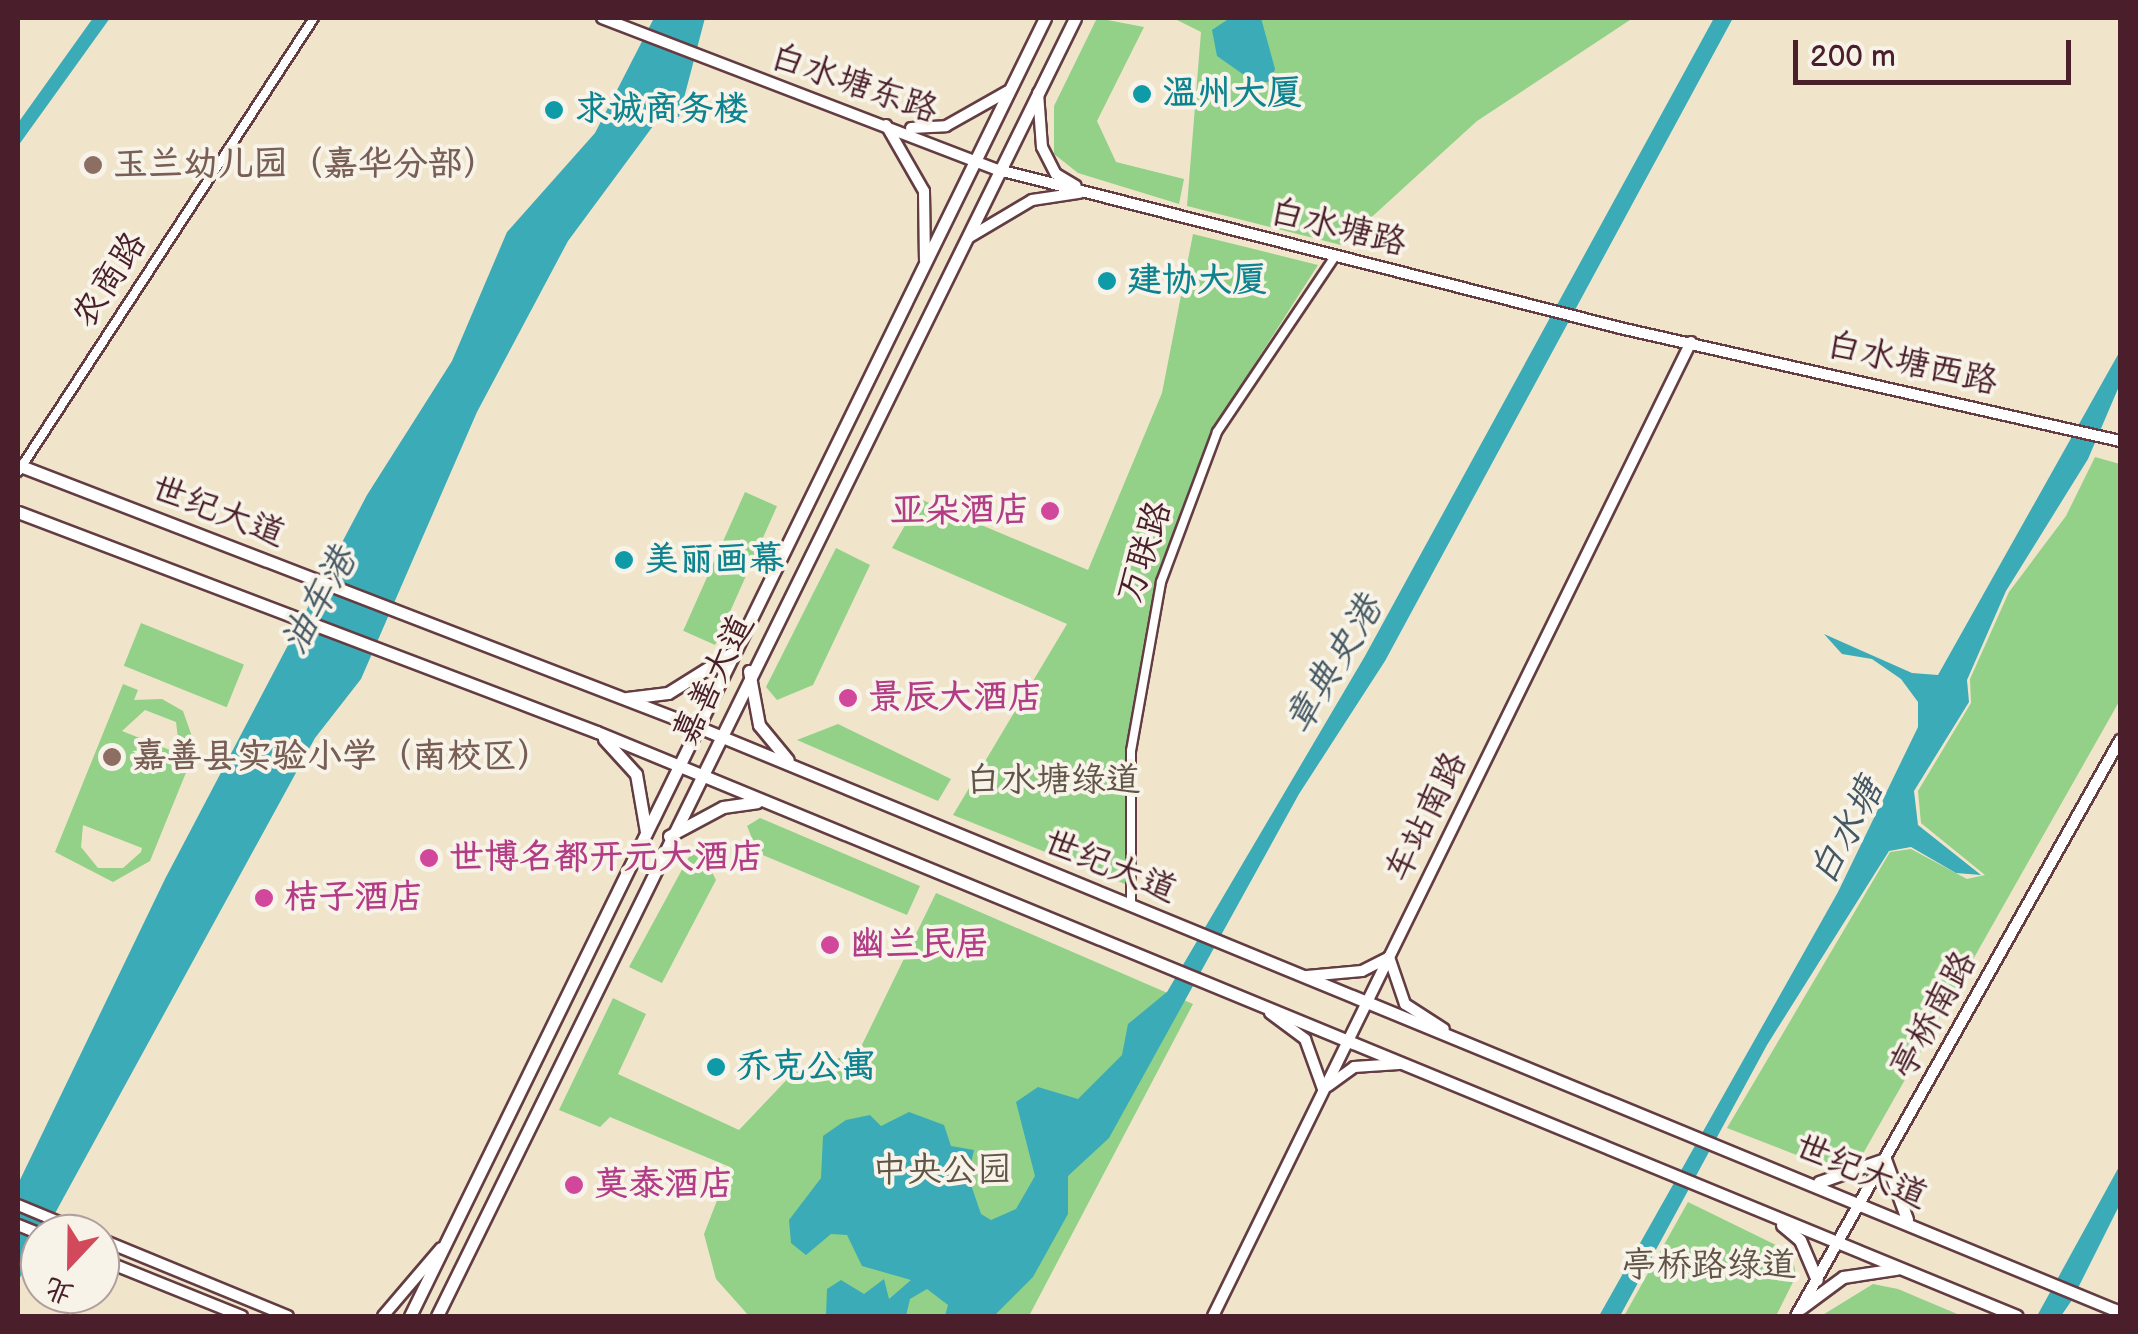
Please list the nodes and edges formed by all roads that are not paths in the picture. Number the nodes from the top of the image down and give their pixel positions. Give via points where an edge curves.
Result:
1 (314, 18) edge
2 (602, 18) edge
3 (1046, 18) edge
4 (1075, 18) edge
5 (1008, 91) junction
6 (1038, 92) junction
7 (885, 124) junction
8 (976, 156) junction
9 (999, 170) junction
10 (1086, 192) junction
11 (963, 241) junction
12 (1336, 256) junction
13 (925, 260) junction
14 (1691, 342) junction
15 (2120, 440) edge
16 (19, 468) edge
17 (18, 512) edge
18 (735, 651) junction
19 (750, 670) junction
20 (624, 698) junction
21 (698, 727) junction
22 (598, 732) junction
23 (717, 735) junction
24 (2120, 740) edge
25 (679, 766) junction
26 (794, 767) junction
27 (698, 776) junction
28 (760, 801) junction
29 (646, 832) junction
30 (669, 836) junction
31 (1131, 904) junction
32 (1389, 957) junction
33 (1306, 976) junction
34 (1367, 1001) junction
35 (1256, 1004) junction
36 (1458, 1037) junction
37 (1347, 1042) junction
38 (1400, 1064) junction
39 (1323, 1090) junction
40 (1885, 1159) junction
41 (1814, 1182) junction
42 (1861, 1201) junction
43 (18, 1204) edge
44 (41, 1214) edge
45 (1771, 1215) junction
46 (1909, 1222) junction
47 (1838, 1243) junction
48 (445, 1244) junction
49 (120, 1247) edge
50 (120, 1267) edge
51 (1900, 1268) junction
52 (456, 1276) junction
53 (1817, 1280) junction
54 (1799, 1312) edge
55 (2120, 1312) edge
56 (242, 1316) edge
57 (288, 1316) edge
58 (383, 1316) edge
59 (410, 1316) edge
60 (437, 1316) edge
61 (446, 1316) edge
62 (1213, 1316) edge
63 (2018, 1316) edge

1 - 16 street, 农商路
2 - 7 street, 白水塘东路
3 - 5 main road, 嘉善大道
4 - 6 main road, 嘉善大道
5 - 7 street via 946,126
5 - 8 main road, 嘉善大道
6 - 9 main road, 嘉善大道
6 - 10 street via 1042,147 1056,174
7 - 8 street, 白水塘东路
7 - 13 street via 924,190
8 - 9 street, 白水塘路
8 - 13 main road, 嘉善大道
9 - 10 street, 白水塘路
9 - 11 main road, 嘉善大道
10 - 11 street via 1032,200
10 - 12 street, 白水塘路
11 - 19 main road, 嘉善大道
12 - 14 street, 白水塘路
12 - 31 street, 万联路 via 1217,432 1161,582 1131,750
13 - 18 main road, 嘉善大道
14 - 15 street, 白水塘西路
14 - 32 street, 车站南路
16 - 20 main road, 世纪大道
17 - 22 main road, 世纪大道
18 - 20 main road via 668,694
18 - 21 main road, 嘉善大道
19 - 23 main road, 嘉善大道
19 - 26 main road via 759,725
20 - 21 main road, 世纪大道
21 - 23 main road, 世纪大道
21 - 25 main road, 嘉善大道
22 - 25 main road, 世纪大道
22 - 29 main road via 636,774
23 - 26 main road, 世纪大道
23 - 27 main road, 嘉善大道
24 - 40 street, 亭桥南路
25 - 27 main road, 世纪大道
25 - 29 main road, 嘉善大道
26 - 31 main road, 世纪大道
27 - 28 main road, 世纪大道
27 - 30 main road, 嘉善大道
28 - 30 main road via 724,807
28 - 35 main road, 世纪大道
29 - 48 main road, 嘉善大道
30 - 52 main road, 嘉善大道
31 - 33 main road, 世纪大道
32 - 33 street via 1362,972
32 - 34 street, 车站南路
32 - 36 street via 1405,1004
33 - 34 main road, 世纪大道
34 - 36 main road, 世纪大道
34 - 37 street, 车站南路
35 - 37 main road, 世纪大道
35 - 39 street via 1305,1039
36 - 41 main road, 世纪大道
37 - 38 main road, 世纪大道
37 - 39 street, 车站南路
38 - 39 street via 1354,1066
38 - 45 main road, 世纪大道
39 - 62 street, 车站南路
40 - 41 main road
40 - 42 street, 亭桥南路
40 - 46 main road
41 - 42 main road, 世纪大道
42 - 46 main road, 世纪大道
42 - 47 street, 亭桥南路
43 - 44 street
45 - 47 main road, 世纪大道
45 - 53 main road via 1800,1240
46 - 55 main road, 世纪大道
47 - 51 main road, 世纪大道
47 - 53 street, 亭桥南路
48 - 58 street
48 - 59 main road, 嘉善大道
49 - 57 street
50 - 56 street
51 - 54 main road via 1843,1277
51 - 63 main road, 世纪大道
52 - 60 main road, 嘉善大道
52 - 61 street
53 - 54 street, 亭桥南路

